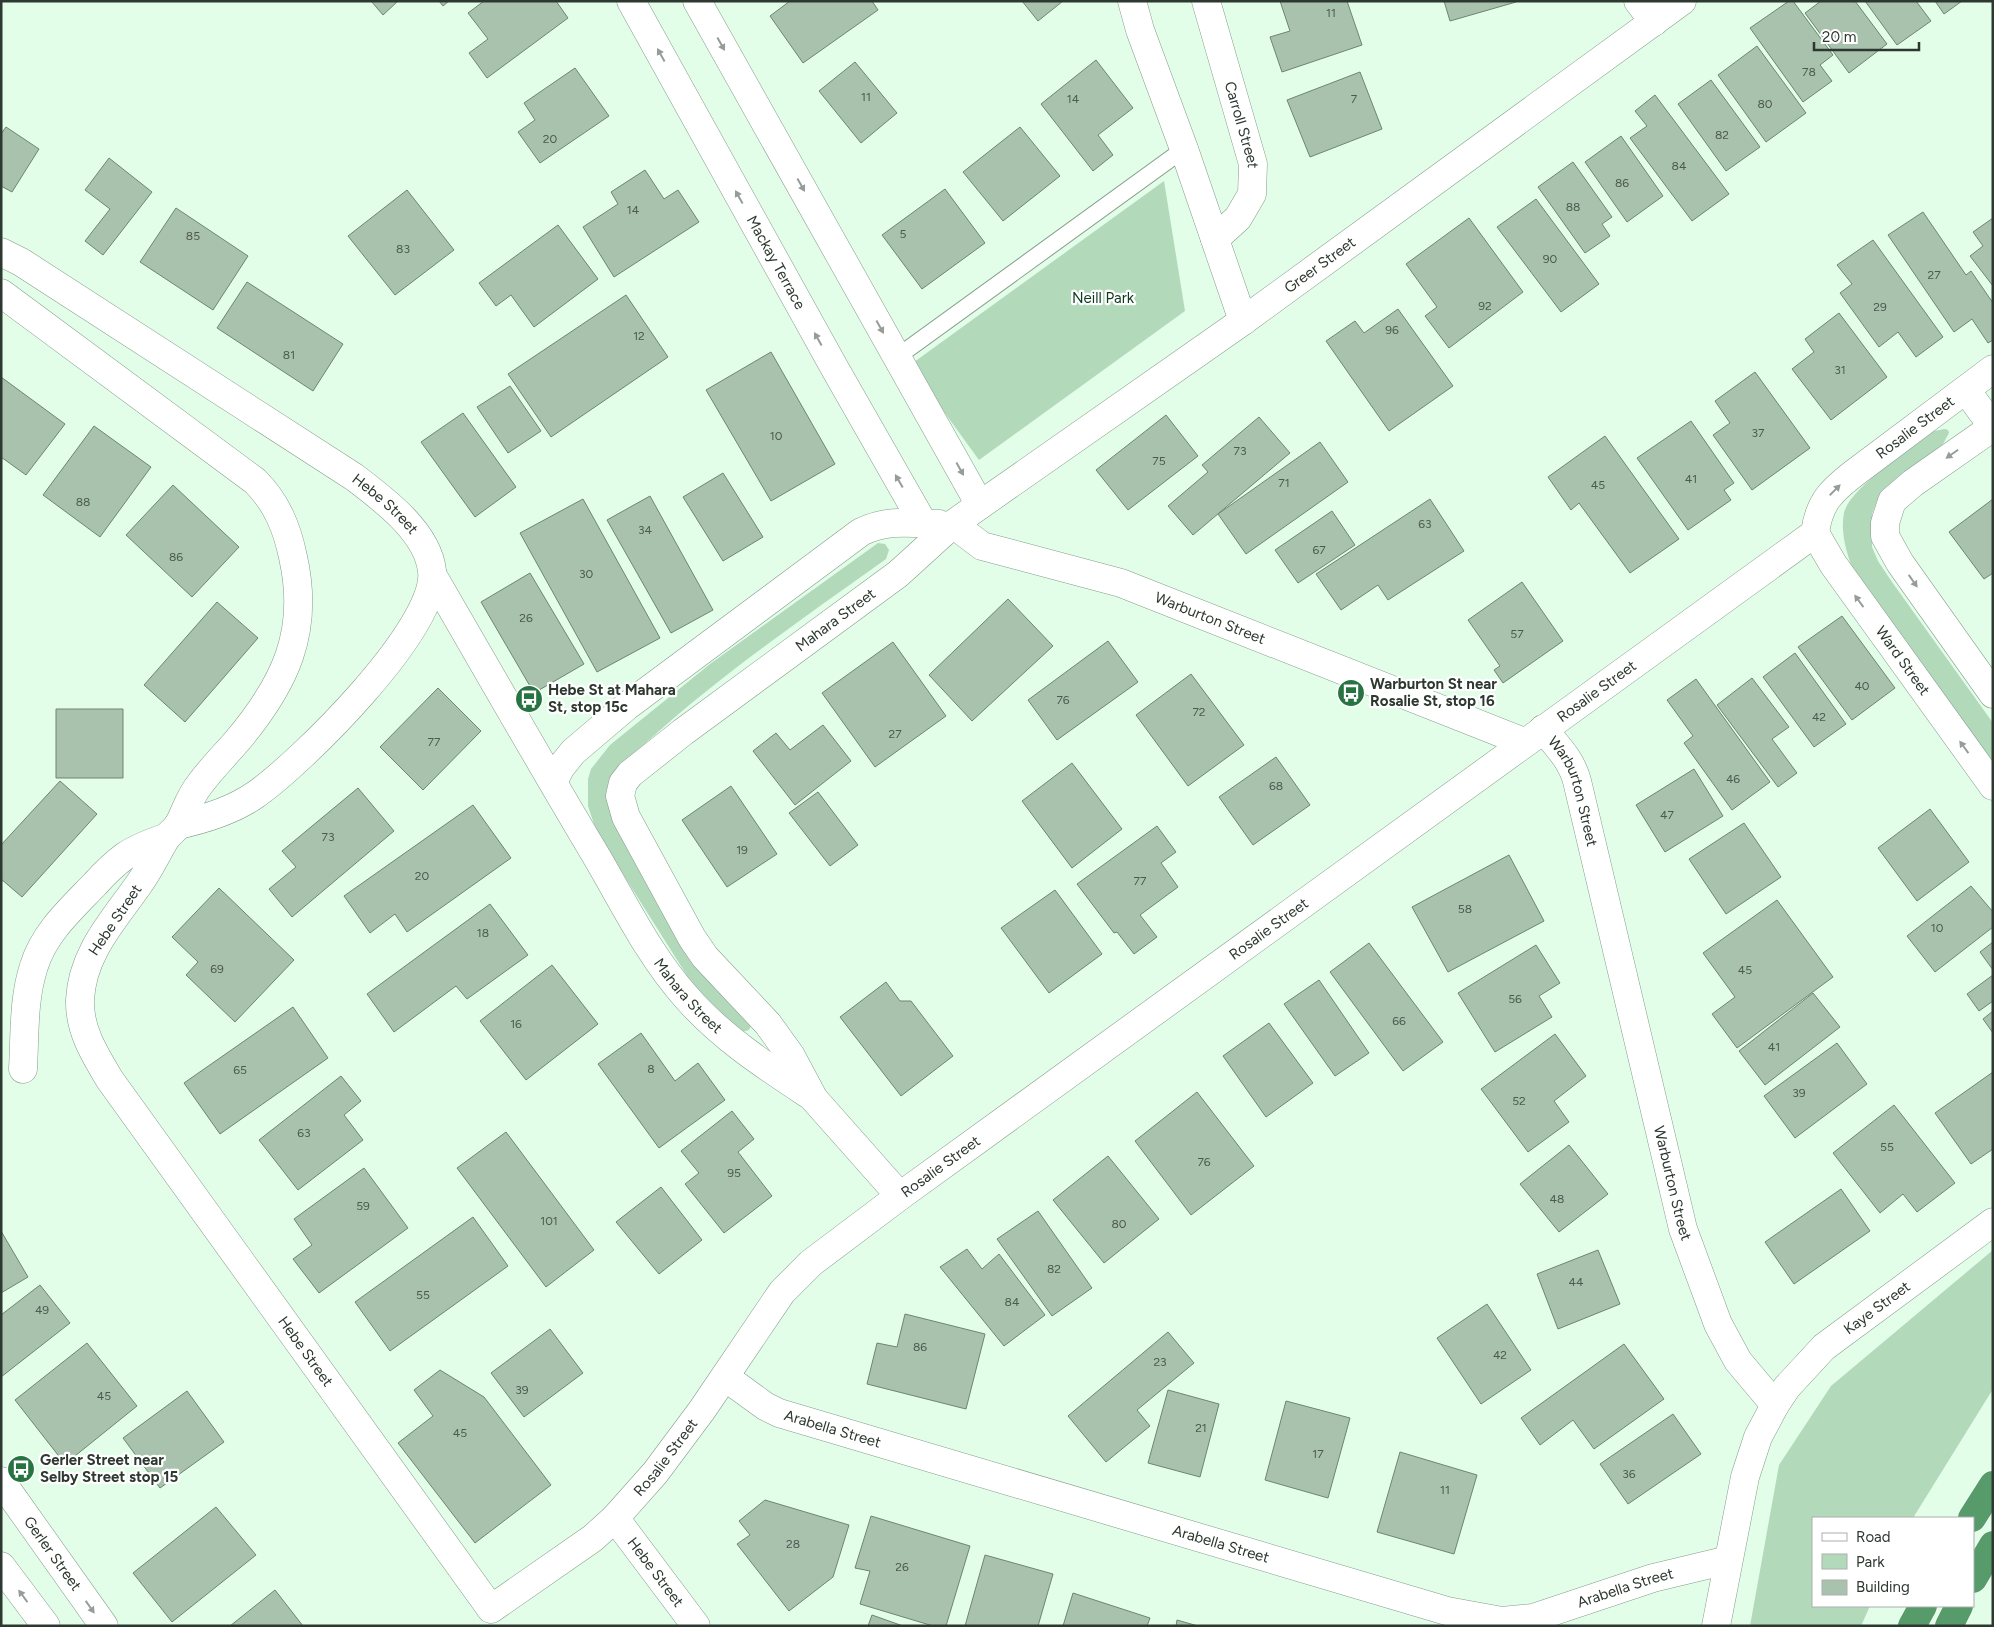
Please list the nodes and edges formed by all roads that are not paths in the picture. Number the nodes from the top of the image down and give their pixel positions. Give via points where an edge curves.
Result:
1 (631, 1) edge
2 (697, 1) edge
3 (1132, 1) edge
4 (1206, 1) edge
5 (1682, 1) edge
6 (1646, 12) edge
7 (1184, 149) junction
8 (1215, 239) junction
9 (1, 252) edge
10 (1, 293) edge
11 (1243, 321) junction
12 (897, 356) junction
13 (1993, 369) edge
14 (1966, 390) junction
15 (1993, 427) edge
16 (980, 505) junction
17 (923, 523) junction
18 (953, 524) junction
19 (1815, 533) junction
20 (433, 576) junction
21 (1993, 694) edge
22 (1534, 736) junction
23 (553, 782) junction
24 (1993, 786) edge
25 (173, 831) junction
26 (23, 1069) dead end
27 (814, 1099) junction
28 (900, 1196) junction
29 (1993, 1222) edge
30 (725, 1378) junction
31 (1775, 1405) junction
32 (1, 1481) edge
33 (1993, 1485) edge
34 (1973, 1517) edge
35 (616, 1518) junction
36 (1993, 1545) edge
37 (1728, 1560) junction
38 (1, 1566) edge
39 (1974, 1577) edge
40 (1922, 1607) edge
41 (1958, 1607) edge
42 (46, 1626) edge
43 (104, 1626) edge
44 (696, 1626) edge
45 (1716, 1626) edge
46 (1912, 1626) edge
47 (1949, 1626) edge

17 -> 1 street, Mackay Terrace
2 -> 12 street
3 - 7 street
4 - 8 street, Carroll Street via 1253,164 1252,194 1238,218
5 - 6 street, Greer Street
6 - 11 street, Greer Street
7 - 8 street
7 - 12 lane
8 - 11 street
9 - 20 street, Hebe Street via 360,481 395,510 418,536 429,558
10 - 25 street, Hebe Street via 255,481 275,504 287,532 296,570 299,605 298,628 290,654 264,705 199,785
11 - 16 street, Greer Street
12 -> 16 street
13 - 14 street, Rosalie Street
14 - 15 street, Rosalie Street
19 -> 14 street, Rosalie Street via 1821,507 1833,491
15 -> 21 street, Rosalie Street via 1892,501 1885,523 1885,536 1896,556
16 - 18 street, Greer Street
17 - 18 street
17 - 23 street via 879,524 861,532 627,706 573,752
18 - 22 street, Warburton Street via 982,546 1121,583
18 - 27 street, Mahara Street via 898,574 652,756 630,774 621,788 626,816 692,938 780,1038
19 - 22 street, Rosalie Street
24 -> 19 street, Ward Street via 1855,595
20 - 23 street, Mahara Street
20 - 25 street via 410,631 373,680 296,762 254,795 226,811
22 - 28 street, Rosalie Street
22 - 31 street, Warburton Street via 1566,755 1577,780 1683,1229 1718,1324 1738,1361
23 - 27 street, Mahara Street via 657,960 679,988 740,1048
25 - 26 street via 113,865 51,933 30,980
25 - 35 street, Hebe Street via 97,942 83,977 80,1000 84,1028 110,1080 491,1609
27 - 28 street, Mahara Street
28 - 30 street, Rosalie Street via 796,1276
29 - 31 street, Kaye Street via 1824,1348 1787,1387
30 - 35 street, Rosalie Street
30 - 37 street, Arabella Street via 779,1413 1447,1611 1502,1621 1533,1618 1653,1578
31 - 37 street via 1758,1437 1745,1477
32 -> 43 street, Gerler Street
33 - 34 highway
35 - 44 street, Hebe Street
36 - 39 highway
37 - 45 street
42 -> 38 street
40 - 46 highway
41 - 47 highway

